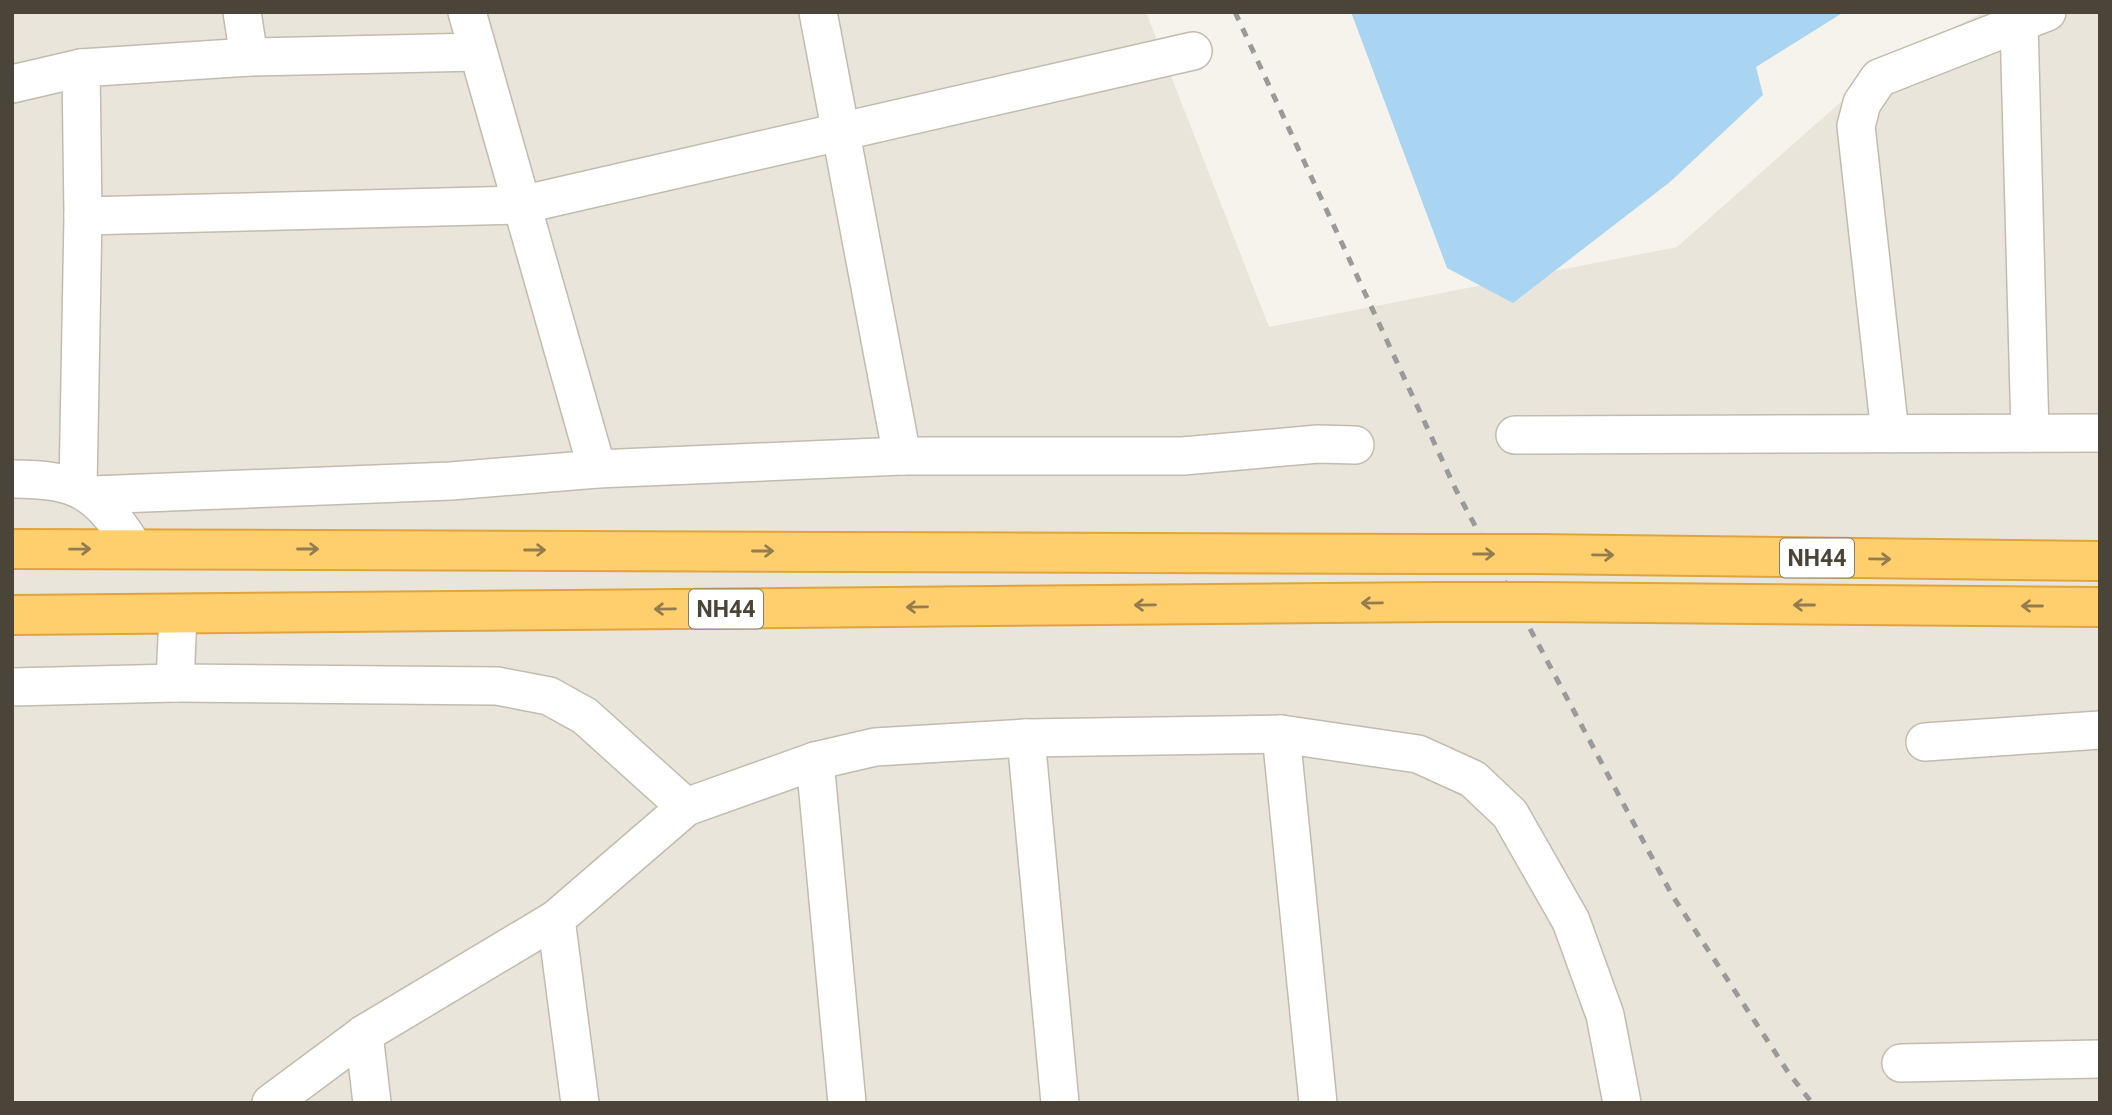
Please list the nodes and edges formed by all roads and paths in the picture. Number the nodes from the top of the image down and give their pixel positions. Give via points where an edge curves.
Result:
1 (242, 12) edge
2 (467, 12) edge
3 (818, 12) edge
4 (2033, 18) edge
5 (1193, 51) dead end
6 (478, 52) junction
7 (249, 57) junction
8 (80, 68) junction
9 (12, 85) edge
10 (841, 134) junction
11 (522, 205) junction
12 (83, 216) junction
13 (1890, 433) junction
14 (2030, 433) junction
15 (2100, 433) edge
16 (1515, 435) dead end
17 (1355, 445) dead end
18 (902, 456) junction
19 (597, 469) junction
20 (12, 479) edge
21 (85, 492) junction
22 (134, 548) junction
23 (12, 550) edge
24 (2100, 561) edge
25 (2100, 607) edge
26 (178, 614) junction
27 (12, 615) edge
28 (175, 683) junction
29 (12, 687) edge
30 (2100, 730) edge
31 (1281, 734) junction
32 (1026, 738) junction
33 (1925, 742) dead end
34 (815, 761) junction
35 (686, 807) junction
36 (556, 919) junction
37 (364, 1034) junction
38 (2100, 1059) edge
39 (1901, 1063) dead end
40 (271, 1103) edge
41 (372, 1103) edge
42 (580, 1103) edge
43 (846, 1103) edge
44 (1060, 1103) edge
45 (1318, 1103) edge
46 (1622, 1103) edge

1 - 7 street
2 - 6 street
3 - 10 street
4 - 13 street via 1879,78 1862,103 1856,125
4 - 14 street
5 - 10 street
6 - 7 street
6 - 11 street
7 - 8 street
8 - 9 street
8 - 12 street
10 - 11 street
10 - 18 street
11 - 12 street
11 - 19 street
12 - 21 street
13 - 14 street
13 - 16 street
14 - 15 street
17 - 18 street via 1318,443 1183,456
18 - 19 street
19 - 21 street via 451,481
20 - 21 street via 42,479
21 - 22 street via 117,522
23 -> 22 highway, NH44
22 -> 24 highway, NH44, bridge
25 -> 26 highway, NH44, bridge via 1441,603
26 - 27 highway, NH44
26 - 28 street
28 - 29 street
28 - 35 street via 497,686 549,696 584,716
30 - 33 street
31 - 32 street
31 - 45 street
31 - 46 street via 1418,754 1473,779 1510,814 1571,921 1605,1015
32 - 34 street via 875,747
32 - 44 street
34 - 35 street
34 - 43 street
35 - 36 street
36 - 37 street
36 - 42 street
37 - 40 street
37 - 41 street
38 - 39 street

